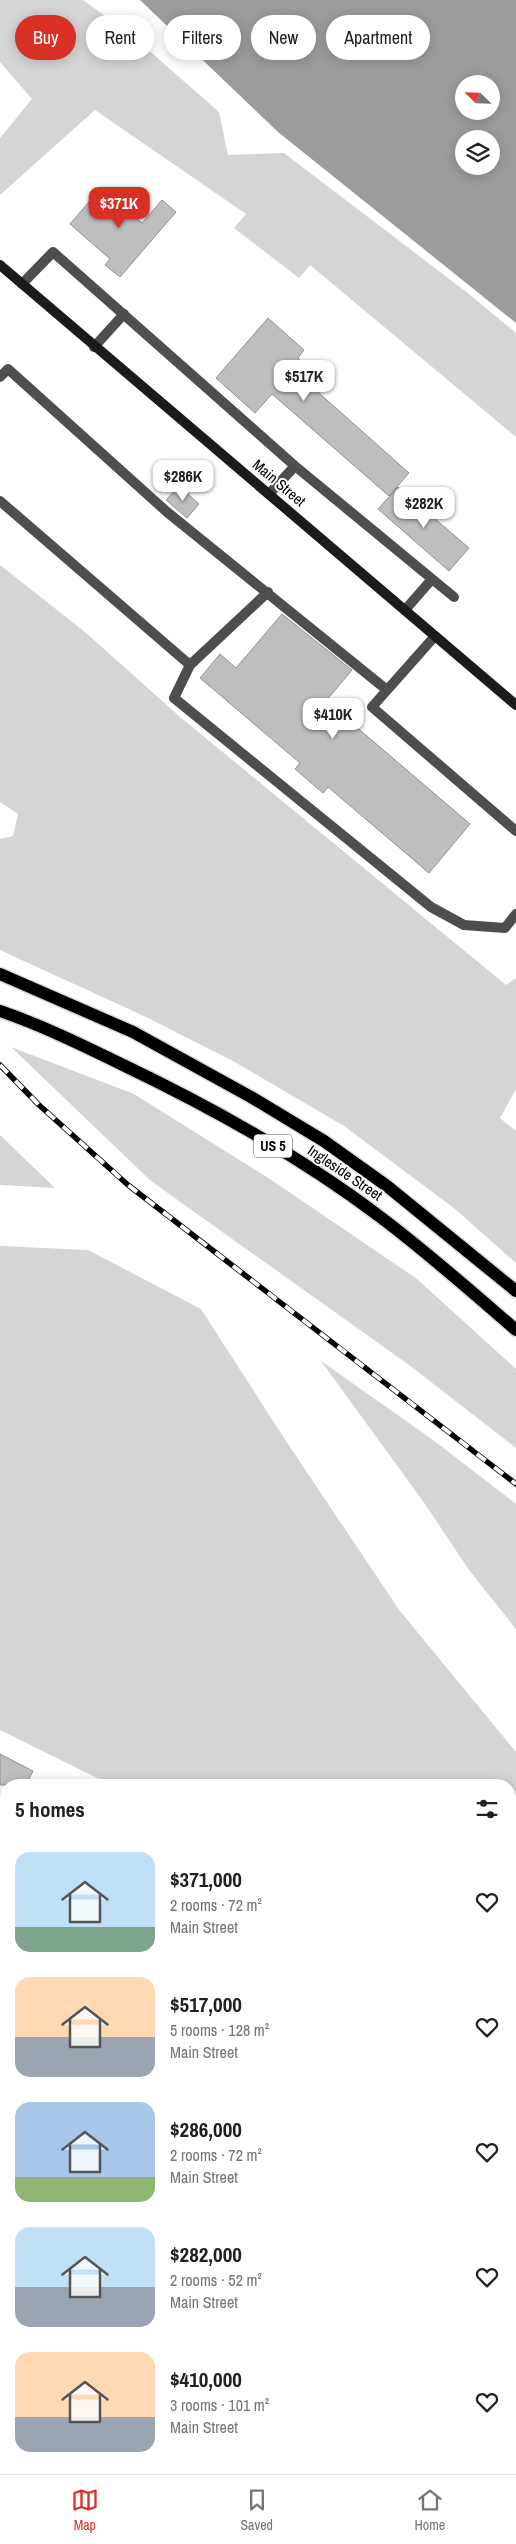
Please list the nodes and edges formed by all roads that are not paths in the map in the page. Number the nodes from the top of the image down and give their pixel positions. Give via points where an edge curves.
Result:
1 (0, 265) edge
2 (22, 284) junction
3 (124, 314) junction
4 (94, 347) junction
5 (0, 377) edge
6 (295, 466) junction
7 (269, 494) junction
8 (0, 501) edge
9 (432, 579) junction
10 (268, 592) junction
11 (454, 597) dead end
12 (405, 610) junction
13 (435, 636) junction
14 (190, 665) junction
15 (387, 690) junction
16 (516, 705) edge
17 (516, 831) edge
18 (516, 914) edge
19 (0, 974) edge
20 (0, 1011) edge
21 (516, 1291) edge
22 (516, 1330) edge

1 - 2 main road, Main Street
2 - 3 street via 54,252
2 - 4 main road, Main Street
3 - 4 street
3 - 6 street
4 - 7 main road, Main Street
5 - 10 street via 8,369 167,512
6 - 7 street
6 - 9 street
7 - 12 main road, Main Street
8 - 14 street
9 - 11 street
9 - 12 street
10 - 14 street
10 - 15 street
12 - 13 main road, Main Street
13 - 15 street
13 - 16 main road, Main Street
14 - 18 street via 174,698 431,907 464,925 505,928
15 - 17 street via 372,707
19 - 21 main road, Ingleside Street / US 5 via 133,1032 199,1066 324,1141 387,1186
20 - 22 main road, Ingleside Street / US 5 via 160,1082 242,1126 379,1215

